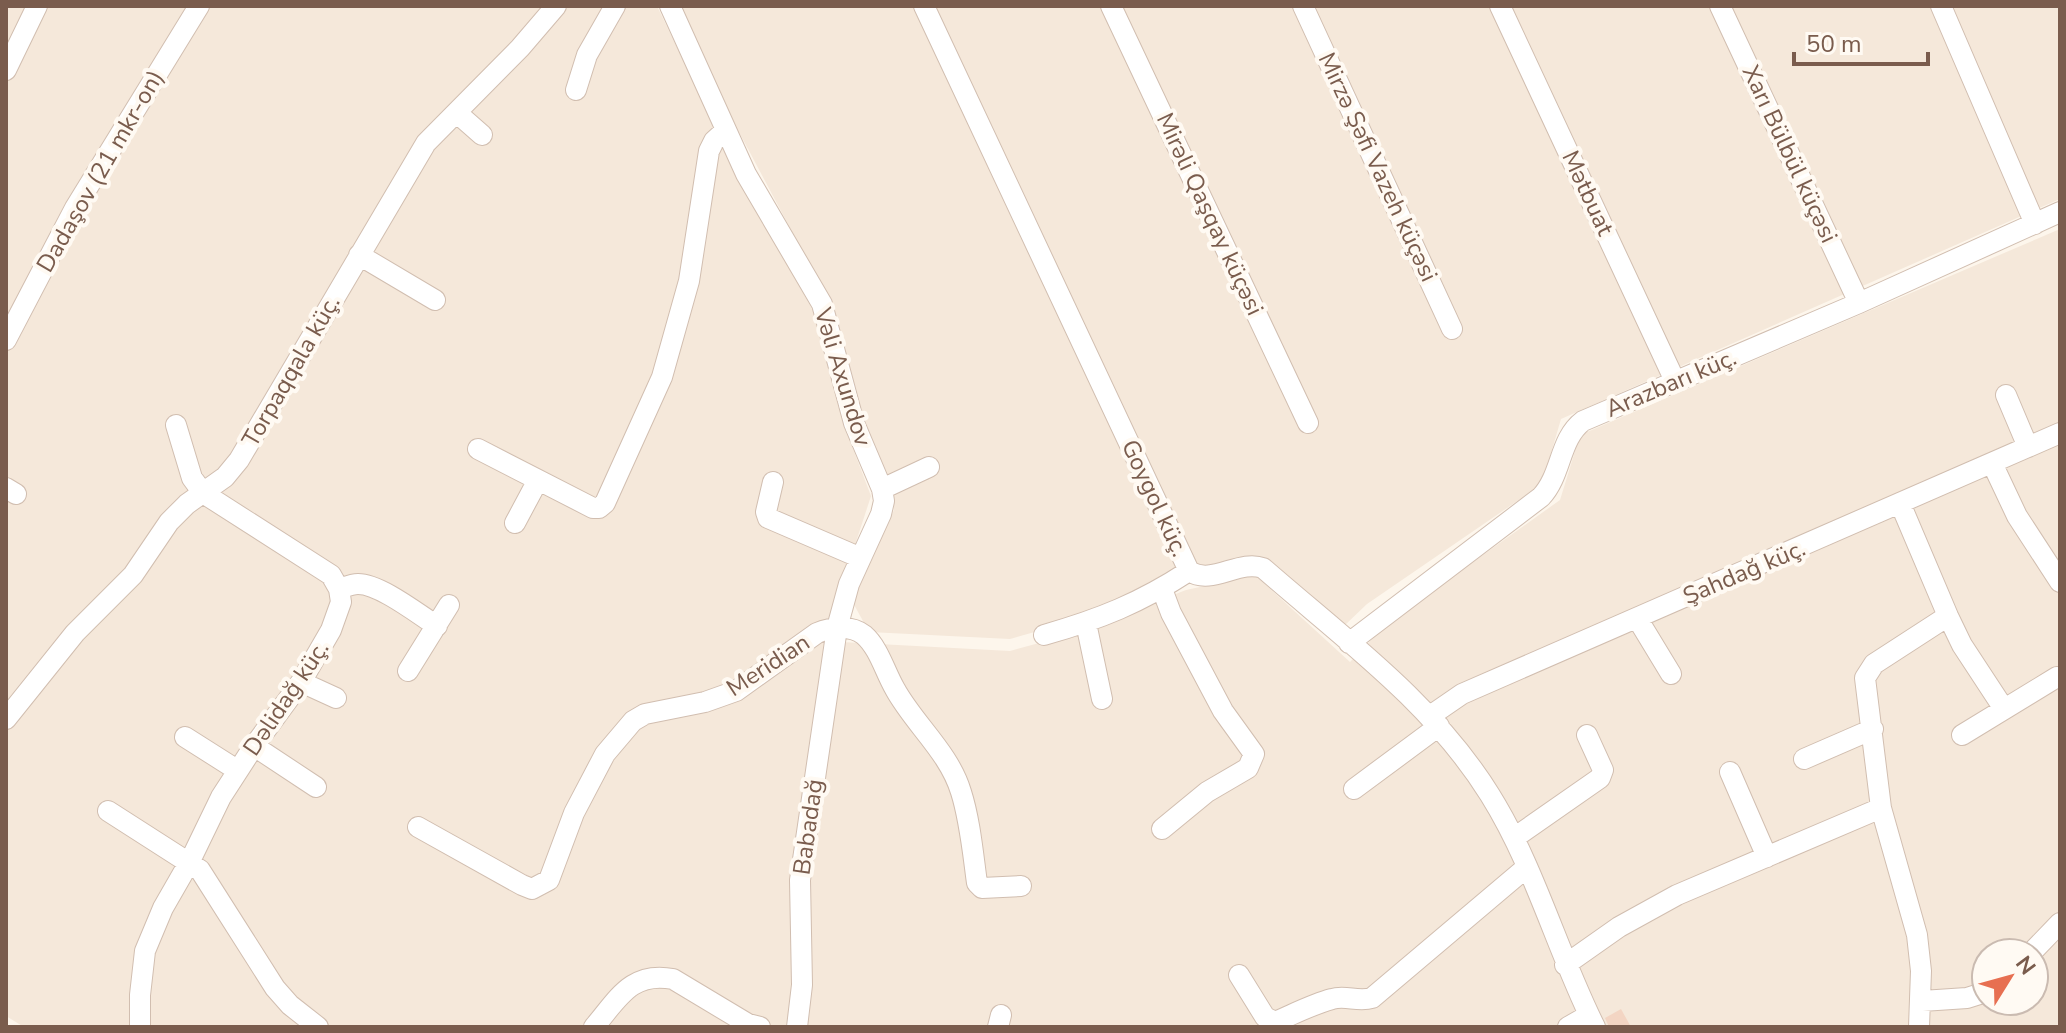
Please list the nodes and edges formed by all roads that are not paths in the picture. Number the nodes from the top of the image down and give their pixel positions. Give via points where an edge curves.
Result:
1 (37, 6) edge
2 (199, 6) edge
3 (556, 6) edge
4 (615, 6) edge
5 (670, 6) edge
6 (924, 6) edge
7 (1111, 6) edge
8 (1303, 6) edge
9 (1500, 6) edge
10 (1720, 6) edge
11 (1941, 6) edge
12 (6, 70) edge
13 (576, 90) dead end
14 (457, 113) junction
15 (725, 131) junction
16 (482, 135) dead end
17 (2060, 212) edge
18 (2035, 224) junction
19 (359, 255) junction
20 (435, 300) dead end
21 (1859, 303) junction
22 (1452, 329) dead end
23 (6, 340) edge
24 (1675, 381) junction
25 (2006, 395) dead end
26 (1308, 423) dead end
27 (176, 425) dead end
28 (2060, 433) edge
29 (2028, 447) junction
30 (478, 449) dead end
31 (1992, 463) junction
32 (929, 467) dead end
33 (538, 480) junction
34 (773, 482) dead end
35 (882, 489) junction
36 (203, 493) junction
37 (1900, 503) junction
38 (515, 523) dead end
39 (861, 558) junction
40 (1189, 571) junction
41 (2060, 582) edge
42 (339, 589) junction
43 (1162, 589) junction
44 (449, 605) dead end
45 (1948, 616) junction
46 (1637, 618) junction
47 (1086, 623) junction
48 (437, 626) junction
49 (837, 628) junction
50 (1044, 635) dead end
51 (1349, 643) junction
52 (408, 671) dead end
53 (1671, 674) dead end
54 (2057, 677) dead end
55 (301, 682) junction
56 (336, 698) dead end
57 (1102, 699) dead end
58 (2004, 709) junction
59 (6, 719) edge
60 (1434, 721) junction
61 (1873, 729) junction
62 (1587, 735) dead end
63 (1962, 735) dead end
64 (185, 737) dead end
65 (254, 746) junction
66 (1804, 759) dead end
67 (237, 770) junction
68 (1730, 772) dead end
69 (316, 787) dead end
70 (1354, 789) dead end
71 (1881, 808) junction
72 (108, 811) dead end
73 (418, 827) dead end
74 (1162, 829) dead end
75 (1514, 838) junction
76 (1767, 857) junction
77 (190, 861) junction
78 (1527, 867) junction
79 (1021, 886) dead end
80 (1565, 965) junction
81 (1239, 975) dead end
82 (1970, 997) edge
83 (1922, 1001) junction
84 (1592, 1021) edge
85 (142, 1026) edge
86 (318, 1027) edge
87 (594, 1027) edge
88 (760, 1027) edge
89 (795, 1027) edge
90 (1568, 1027) edge
91 (1919, 1027) edge

1 - 12 street
2 - 23 street, Dadaşov (21 mkr-on) via 75,208
3 - 14 street, Torpaqqala küç.
4 - 13 street via 587,55
5 - 15 street, Vəli Axundov
6 - 40 street, Goygol küç.
7 - 26 street, Mirəli Qaşqay küçəsi
8 - 22 street, Mirzə Şəfi Vazeh küçəsi
9 - 24 street, Mətbuat
10 - 21 street, Xarı Bülbül küçəsi
11 - 18 street
14 - 16 street
14 - 19 street, Torpaqqala küç. via 426,143
15 - 33 street via 709,151 689,281 662,377 605,503 593,508
15 - 35 street, Vəli Axundov via 822,304 854,423
17 - 18 street, Arazbarı küç.
18 - 21 street, Arazbarı küç.
19 - 20 street
19 - 36 street, Torpaqqala küç. via 239,460
21 - 24 street, Arazbarı küç.
24 - 51 street, Arazbarı küç. via 1575,427 1555,479 1541,497
25 - 29 street
27 - 36 street via 192,478
28 - 29 street, Şahdağ küç.
29 - 31 street, Şahdağ küç.
30 - 33 street
31 - 37 street, Şahdağ küç.
31 - 41 street via 2017,516
32 - 35 street
33 - 38 street
34 - 39 street via 768,518
35 - 39 street via 883,508
36 - 42 street via 315,563
36 - 59 street, Torpaqqala küç. via 169,522 133,575 75,633
37 - 45 street
37 - 46 street, Şahdağ küç.
39 - 49 street
40 - 43 street
40 - 51 street, Goygol küç. via 1202,577 1249,566 1263,568
42 - 48 street via 367,586
42 - 55 street, Dəlidağ küç. via 341,602 331,630
43 - 47 street
43 - 74 street via 1223,711 1254,754 1248,768 1207,792
44 - 48 street
45 - 58 street
45 - 61 street via 1869,670 1865,678
46 - 53 street
46 - 60 street, Şahdağ küç. via 1462,694
47 - 50 street
47 - 57 street
48 - 52 street
49 - 73 street, Meridian via 817,633 736,691 633,721 605,754 543,885 522,885
49 - 79 street, Meridian via 859,633 874,648 905,705 952,770 962,793 977,883 982,888
49 - 89 street, Babadağ via 800,880 802,985
51 - 60 street, Goygol küç.
54 - 58 street
55 - 56 street
55 - 65 street, Dəlidağ küç.
58 - 63 street
60 - 70 street, Şahdağ küç.
60 - 75 street, Goygol küç. via 1461,753
61 - 66 street
61 - 71 street
62 - 75 street via 1603,770 1600,778
64 - 67 street
65 - 67 street, Dəlidağ küç.
65 - 69 street
67 - 77 street, Dəlidağ küç.
68 - 76 street
71 - 76 street
71 - 83 street via 1917,935
72 - 77 street
75 - 78 street, Goygol küç.
76 - 80 street via 1648,910
77 - 85 street, Dəlidağ küç. via 145,951
77 - 86 street via 212,886 275,988
78 - 80 street, Goygol küç.
78 - 81 street via 1372,998 1333,999 1275,1022 1265,1017
80 - 84 street, Goygol küç.
82 - 83 street
83 - 91 street
84 - 90 street
87 - 88 street via 636,981 660,976

